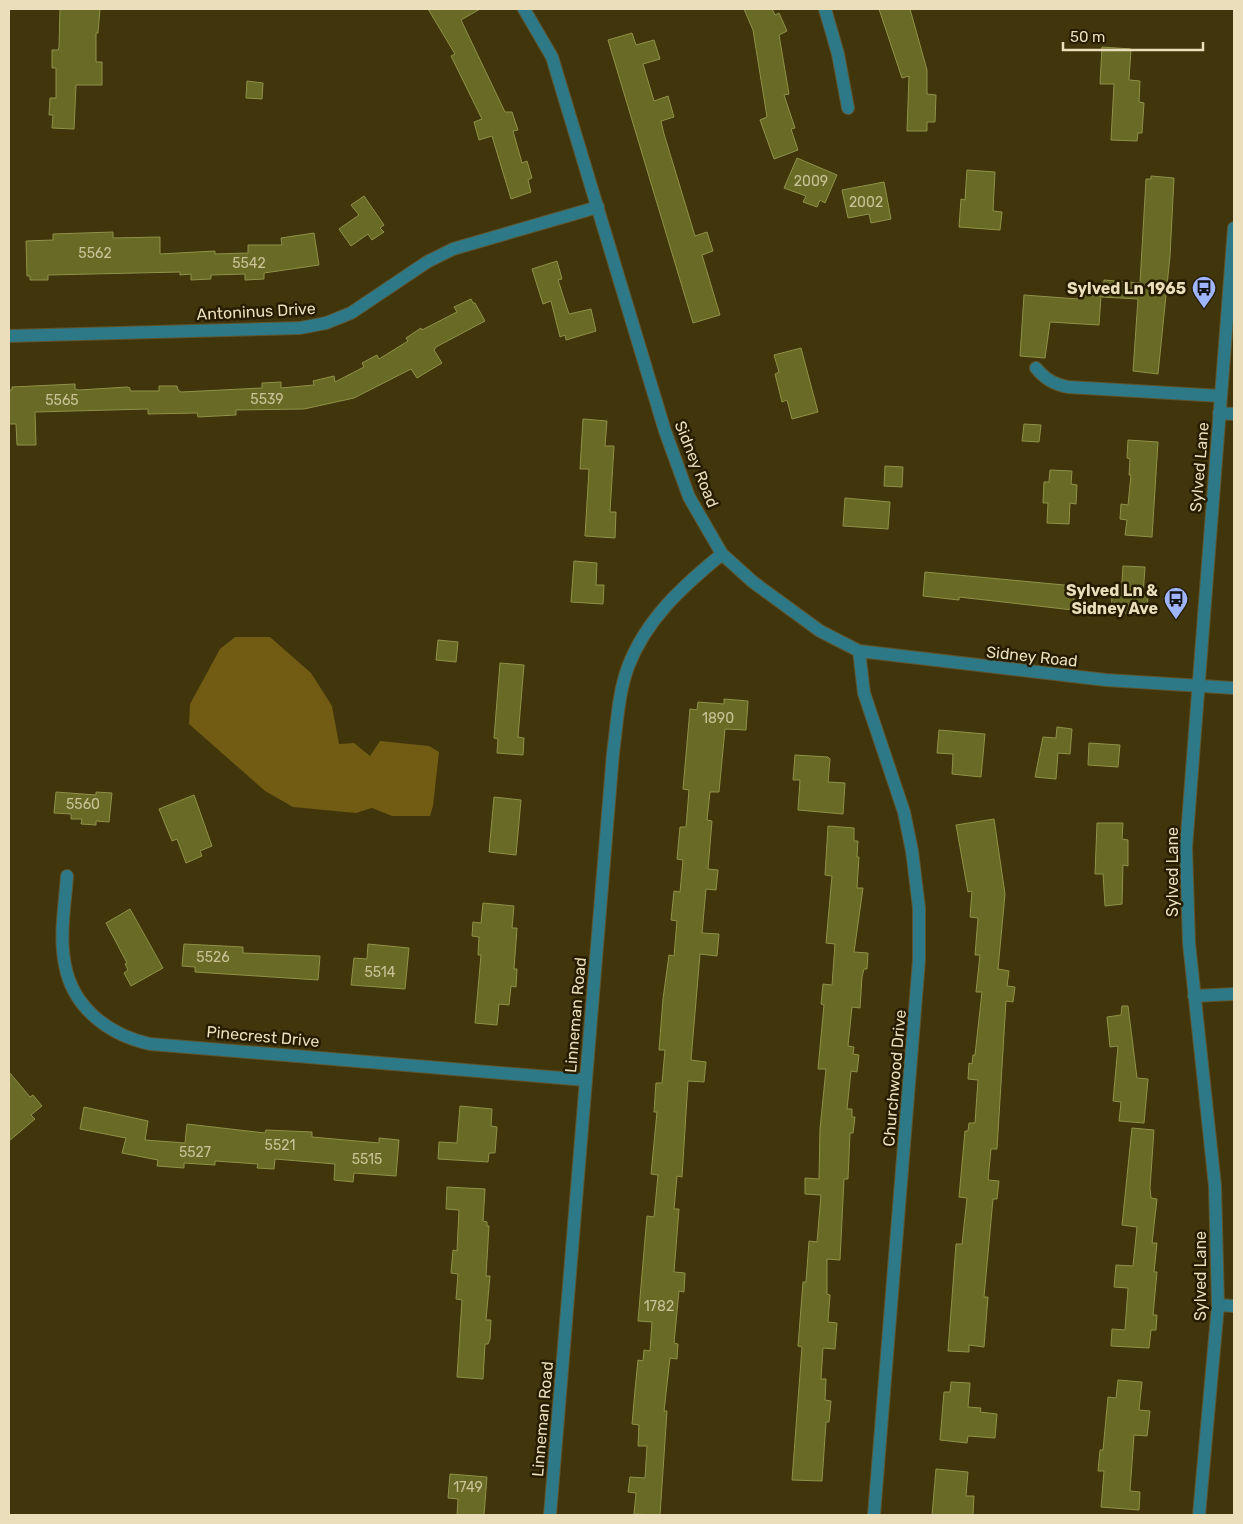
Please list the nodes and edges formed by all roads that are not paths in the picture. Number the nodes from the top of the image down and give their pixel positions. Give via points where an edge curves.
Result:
1 (524, 9) edge
2 (825, 9) edge
3 (848, 108) dead end
4 (598, 207) junction
5 (1234, 228) edge
6 (9, 336) edge
7 (1036, 368) dead end
8 (1221, 396) junction
9 (1219, 413) junction
10 (1234, 414) edge
11 (722, 554) junction
12 (859, 651) junction
13 (1198, 685) junction
14 (1234, 688) edge
15 (68, 876) dead end
16 (1234, 994) edge
17 (1194, 996) junction
18 (586, 1080) junction
19 (1218, 1305) junction
20 (1234, 1306) edge
21 (550, 1515) edge
22 (874, 1515) edge
23 (1200, 1515) edge

1 - 4 street, Sidney Road via 552,58
2 - 3 street
4 - 6 street, Antoninus Drive via 453,249 426,262 351,313 326,323 300,328
4 - 11 street, Sidney Road via 665,431 689,497
5 - 8 street, Sylved Lane
7 - 8 street via 1054,384 1068,387
8 - 9 street, Sylved Lane
9 - 10 street
9 - 13 street, Sylved Lane
11 - 12 street, Sidney Road via 753,582 820,631
11 - 18 street, Linneman Road via 681,588 656,616 640,641 620,695
12 - 13 street, Sidney Road via 1097,680
12 - 22 street, Churchwood Drive via 864,694 904,812 912,851 920,960
13 - 14 street, Sidney Road
13 - 17 street, Sylved Lane via 1186,848 1186,898
15 - 18 street, Pinecrest Drive via 62,943 65,965 83,1005 117,1034 150,1044
16 - 17 street
17 - 19 street, Sylved Lane via 1215,1186
18 - 21 street, Linneman Road
19 - 20 street
19 - 23 street, Sylved Lane

